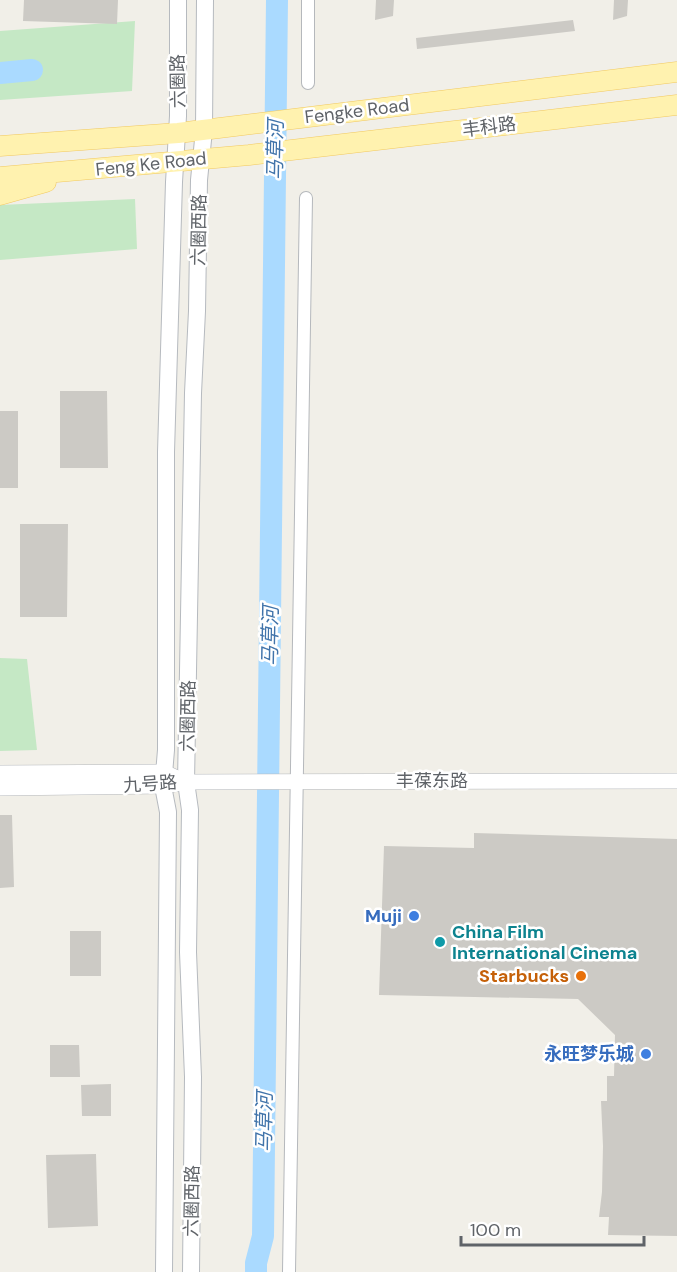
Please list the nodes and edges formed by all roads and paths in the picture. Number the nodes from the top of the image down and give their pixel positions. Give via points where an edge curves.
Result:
1 (178, 0) edge
2 (205, 0) edge
3 (308, 0) edge
4 (677, 72) edge
5 (308, 83) dead end
6 (677, 105) edge
7 (204, 130) junction
8 (178, 133) junction
9 (0, 146) edge
10 (302, 149) joint
11 (201, 159) junction
12 (176, 162) junction
13 (85, 171) junction
14 (0, 177) edge
15 (0, 195) edge
16 (306, 198) dead end
17 (0, 772) edge
18 (164, 779) junction
19 (677, 781) edge
20 (186, 782) junction
21 (293, 782) junction
22 (0, 788) edge
23 (164, 1272) edge
24 (191, 1272) edge
25 (289, 1272) edge

1 - 8 main road, 六圈路
2 - 7 main road, 六圈路
3 - 5 street
4 - 7 main road, Fengke Road
6 - 10 main road, 丰科路
7 - 8 main road, Fengke Road
7 - 11 main road, 六圈路
8 - 9 main road, Fengke Road
8 - 12 main road, 六圈路
10 - 11 main road, Feng Ke Road
11 - 12 main road, Feng Ke Road
11 - 20 main road, 六圈西路 via 192,405
12 - 13 main road, Feng Ke Road
12 - 18 main road, 六圈西路 via 166,452
13 - 14 main road, Feng Ke Road
13 - 15 main road
16 - 21 street
17 - 18 street, 九号路
18 - 20 street, 九号路
18 - 22 street, 九号路
18 - 23 main road, 六圈西路 via 168,812
19 - 21 street, 丰葆东路
20 - 21 street, 丰葆东路
20 - 24 main road, 六圈西路 via 190,810 188,952 193,1077
21 - 25 street

